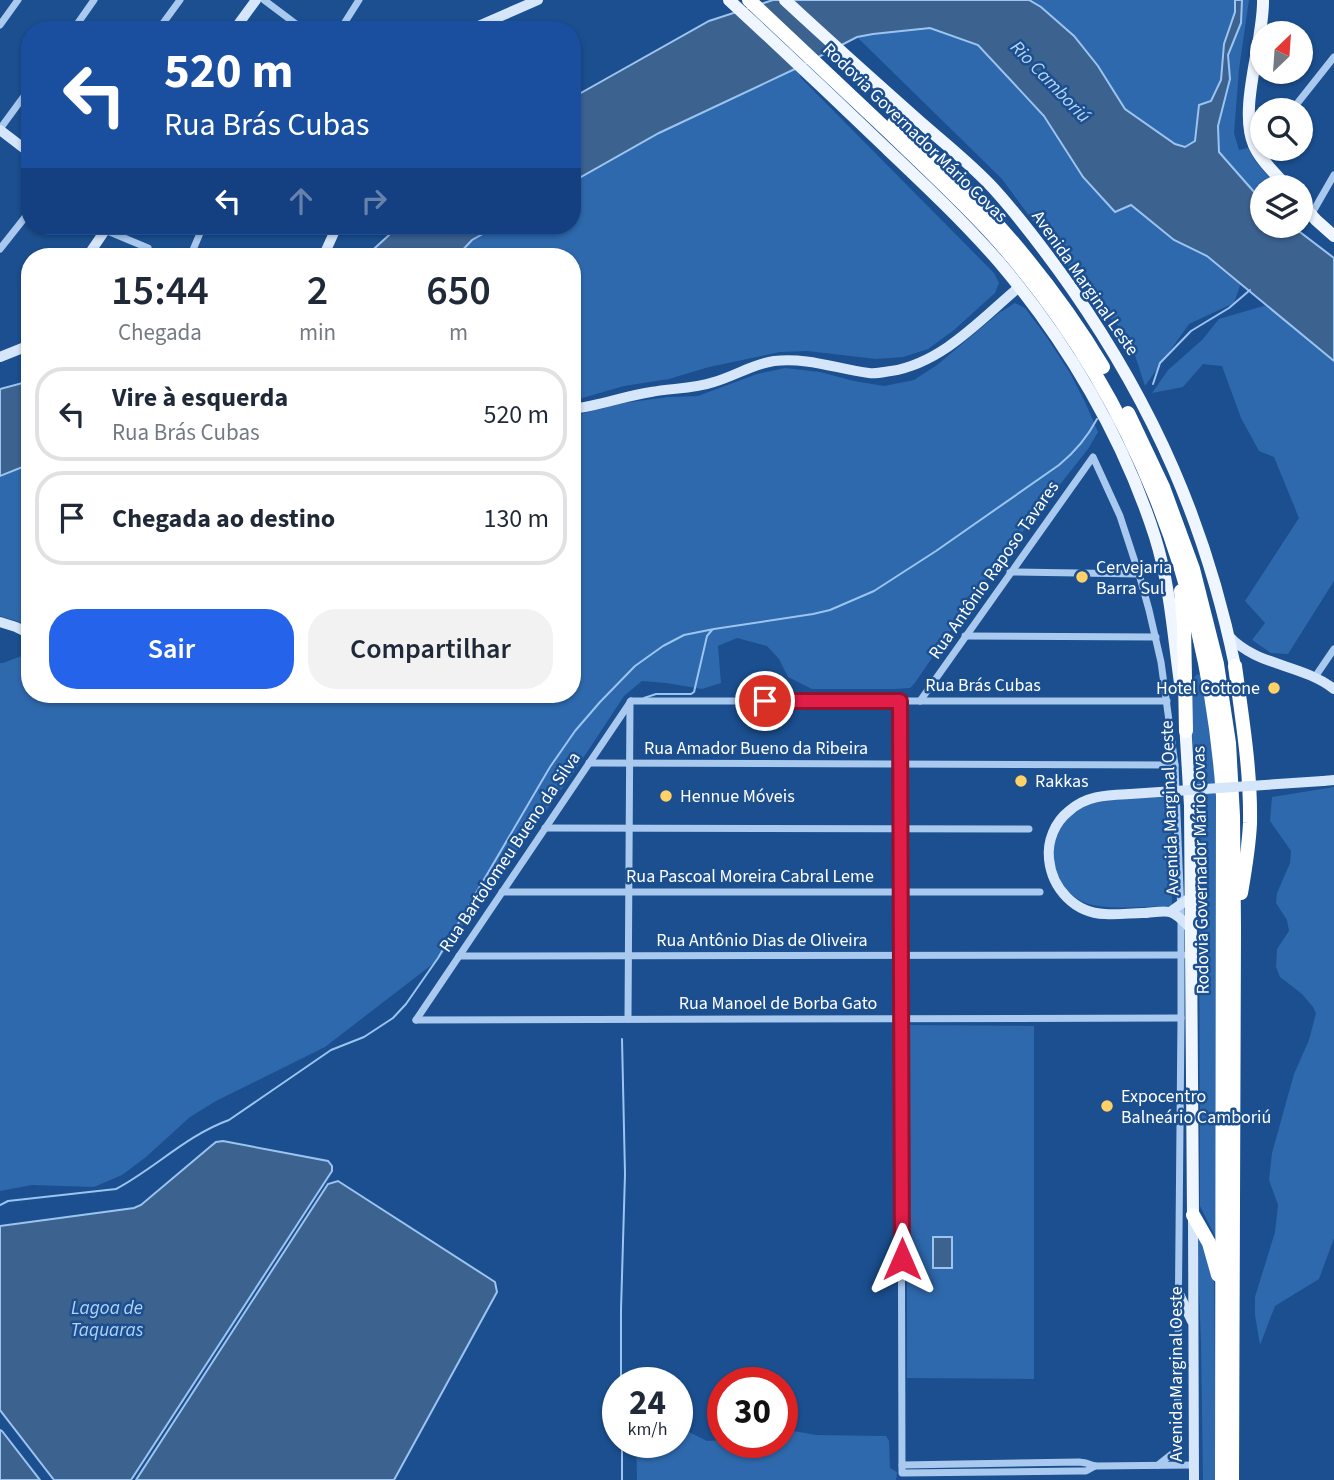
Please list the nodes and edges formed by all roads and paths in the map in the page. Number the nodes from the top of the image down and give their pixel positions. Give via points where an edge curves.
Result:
1 (18, 0) edge
2 (94, 0) edge
3 (180, 0) edge
4 (256, 0) edge
5 (264, 0) edge
6 (359, 0) edge
7 (538, 0) edge
8 (729, 0) edge
9 (749, 0) edge
10 (763, 0) edge
11 (785, 0) edge
12 (1263, 0) edge
13 (79, 21) edge
14 (165, 21) edge
15 (241, 21) edge
16 (292, 21) edge
17 (346, 21) edge
18 (490, 21) edge
19 (0, 25) edge
20 (1334, 57) edge
21 (840, 79) junction
22 (1251, 98) edge
23 (1302, 98) edge
24 (21, 101) edge
25 (1250, 104) edge
26 (1250, 122) edge
27 (0, 130) edge
28 (21, 146) edge
29 (1334, 175) edge
30 (1313, 212) edge
31 (1313, 217) edge
32 (21, 222) edge
33 (122, 235) edge
34 (1334, 236) edge
35 (149, 247) dead end
36 (0, 249) edge
37 (1019, 287) junction
38 (21, 349) edge
39 (0, 357) edge
40 (581, 406) edge
41 (1177, 555) junction
42 (1010, 572) junction
43 (1139, 574) junction
44 (0, 622) edge
45 (21, 630) edge
46 (965, 636) junction
47 (1229, 636) junction
48 (1156, 637) junction
49 (1334, 649) edge
50 (1259, 657) junction
51 (1235, 666) junction
52 (1315, 677) junction
53 (1334, 689) edge
54 (631, 701) junction
55 (900, 701) junction
56 (920, 701) junction
57 (1167, 701) junction
58 (1186, 731) junction
59 (589, 763) junction
60 (630, 763) junction
61 (900, 764) junction
62 (1175, 765) junction
63 (1329, 780) edge
64 (545, 828) junction
65 (629, 828) junction
66 (900, 829) junction
67 (1029, 829) dead end
68 (502, 891) junction
69 (629, 892) junction
70 (900, 892) junction
71 (1040, 892) dead end
72 (1186, 901) junction
73 (1170, 912) junction
74 (1181, 918) junction
75 (1191, 929) junction
76 (1234, 929) junction
77 (459, 956) junction
78 (628, 956) junction
79 (901, 956) junction
80 (1184, 957) junction
81 (1192, 995) junction
82 (901, 1018) junction
83 (1181, 1018) junction
84 (628, 1019) junction
85 (416, 1020) joint
86 (1193, 1215) junction
87 (1178, 1292) junction
88 (1222, 1292) junction
89 (1194, 1324) junction
90 (1158, 1465) junction
91 (1194, 1465) junction
92 (1194, 1480) edge
93 (1222, 1480) edge
94 (1232, 1480) edge

1 - 19 street
2 - 13 street
3 - 14 street
4 - 15 main road
5 - 16 street
6 - 17 street
7 - 18 main road
8 - 37 main road, Avenida Marginal Oeste via 948,207
9 - 21 highway, Rodovia Governador Mário Covas
10 - 21 highway, Rodovia Governador Mário Covas
11 - 47 main road, Avenida Marginal Leste via 986,181 1088,312 1131,380 1170,458 1206,552
12 - 22 main road
20 - 23 street
21 - 41 highway, Rodovia Governador Mário Covas via 968,208 1053,309 1122,422
21 - 76 highway, Rodovia Governador Mário Covas via 974,200 1033,267 1095,354 1148,451 1193,569 1221,686 1234,816
24 - 27 street
25 - 26 main road
27 - 28 main road
29 - 30 street
31 - 34 main road
32 - 36 street
33 - 35 street
37 - 40 main road via 935,356 914,366 873,373 814,361 773,361 692,388
37 - 58 main road, Avenida Marginal Oeste via 1077,370 1144,504 1167,587
38 - 39 main road
41 - 58 highway via 1184,609
41 - 88 highway, Rodovia Governador Mário Covas via 1207,669 1222,785
42 - 43 street
42 - 43 street, Rua Antônio Raposo Tavares via 1093,457 1120,516
42 - 46 street, Rua Antônio Raposo Tavares
43 - 48 street
44 - 45 main road
46 - 48 street
46 - 56 street, Rua Antônio Raposo Tavares
47 - 50 main road
47 - 51 main road, Avenida Marginal Leste
48 - 57 street
49 - 52 street
50 - 51 main road
50 - 52 main road
51 - 76 highway via 1250,821
52 - 53 main road
54 - 55 street, Rua Brás Cubas
54 - 59 street, Rua Bartolomeu Bueno da Silva
54 - 60 street
55 - 56 street, Rua Brás Cubas
55 - 61 street
56 - 57 street, Rua Brás Cubas
57 - 62 street
58 - 72 main road, Avenida Marginal Oeste via 1190,806
59 - 60 street, Rua Amador Bueno da Ribeira
59 - 64 street, Rua Bartolomeu Bueno da Silva
60 - 61 street, Rua Amador Bueno da Ribeira
60 - 65 street
61 - 62 street, Rua Amador Bueno da Ribeira
61 - 66 street
62 - 72 street
63 - 73 main road, bridge via 1103,796 1068,811 1048,850 1052,873 1069,900 1105,914
64 - 65 street
64 - 68 street, Rua Bartolomeu Bueno da Silva
65 - 66 street
65 - 69 street
66 - 67 street
66 - 70 street
68 - 69 street, Rua Pascoal Moreira Cabral Leme
68 - 77 street, Rua Bartolomeu Bueno da Silva
69 - 70 street, Rua Pascoal Moreira Cabral Leme
69 - 78 street
70 - 71 street, Rua Pascoal Moreira Cabral Leme
70 - 79 street
72 - 73 main road
72 - 74 street
72 - 75 main road, Avenida Marginal Oeste
73 - 74 main road
74 - 75 main road
74 - 80 street
75 - 80 main road, Avenida Marginal Oeste
76 - 94 highway, Rodovia Governador Mário Covas
77 - 78 street, Rua Antônio Dias de Oliveira
77 - 85 street, Rua Bartolomeu Bueno da Silva
78 - 79 street, Rua Antônio Dias de Oliveira
78 - 84 street
79 - 80 street, Rua Antônio Dias de Oliveira
79 - 82 street
80 - 81 main road, Avenida Marginal Oeste via 1191,970
80 - 83 street
81 - 83 street
81 - 86 main road, Avenida Marginal Oeste
82 - 83 street, Rua Manoel de Borba Gato
82 - 84 street, Rua Manoel de Borba Gato
82 - 90 street via 902,1469 1079,1462
83 - 87 street
84 - 85 street, Rua Manoel de Borba Gato
86 - 88 highway via 1209,1243
86 - 89 main road, Avenida Marginal Oeste
87 - 89 main road
87 - 90 street via 1177,1450
88 - 93 highway, Rodovia Governador Mário Covas
89 - 91 main road, Avenida Marginal Oeste
90 - 91 street
91 - 92 main road, Avenida Marginal Oeste

